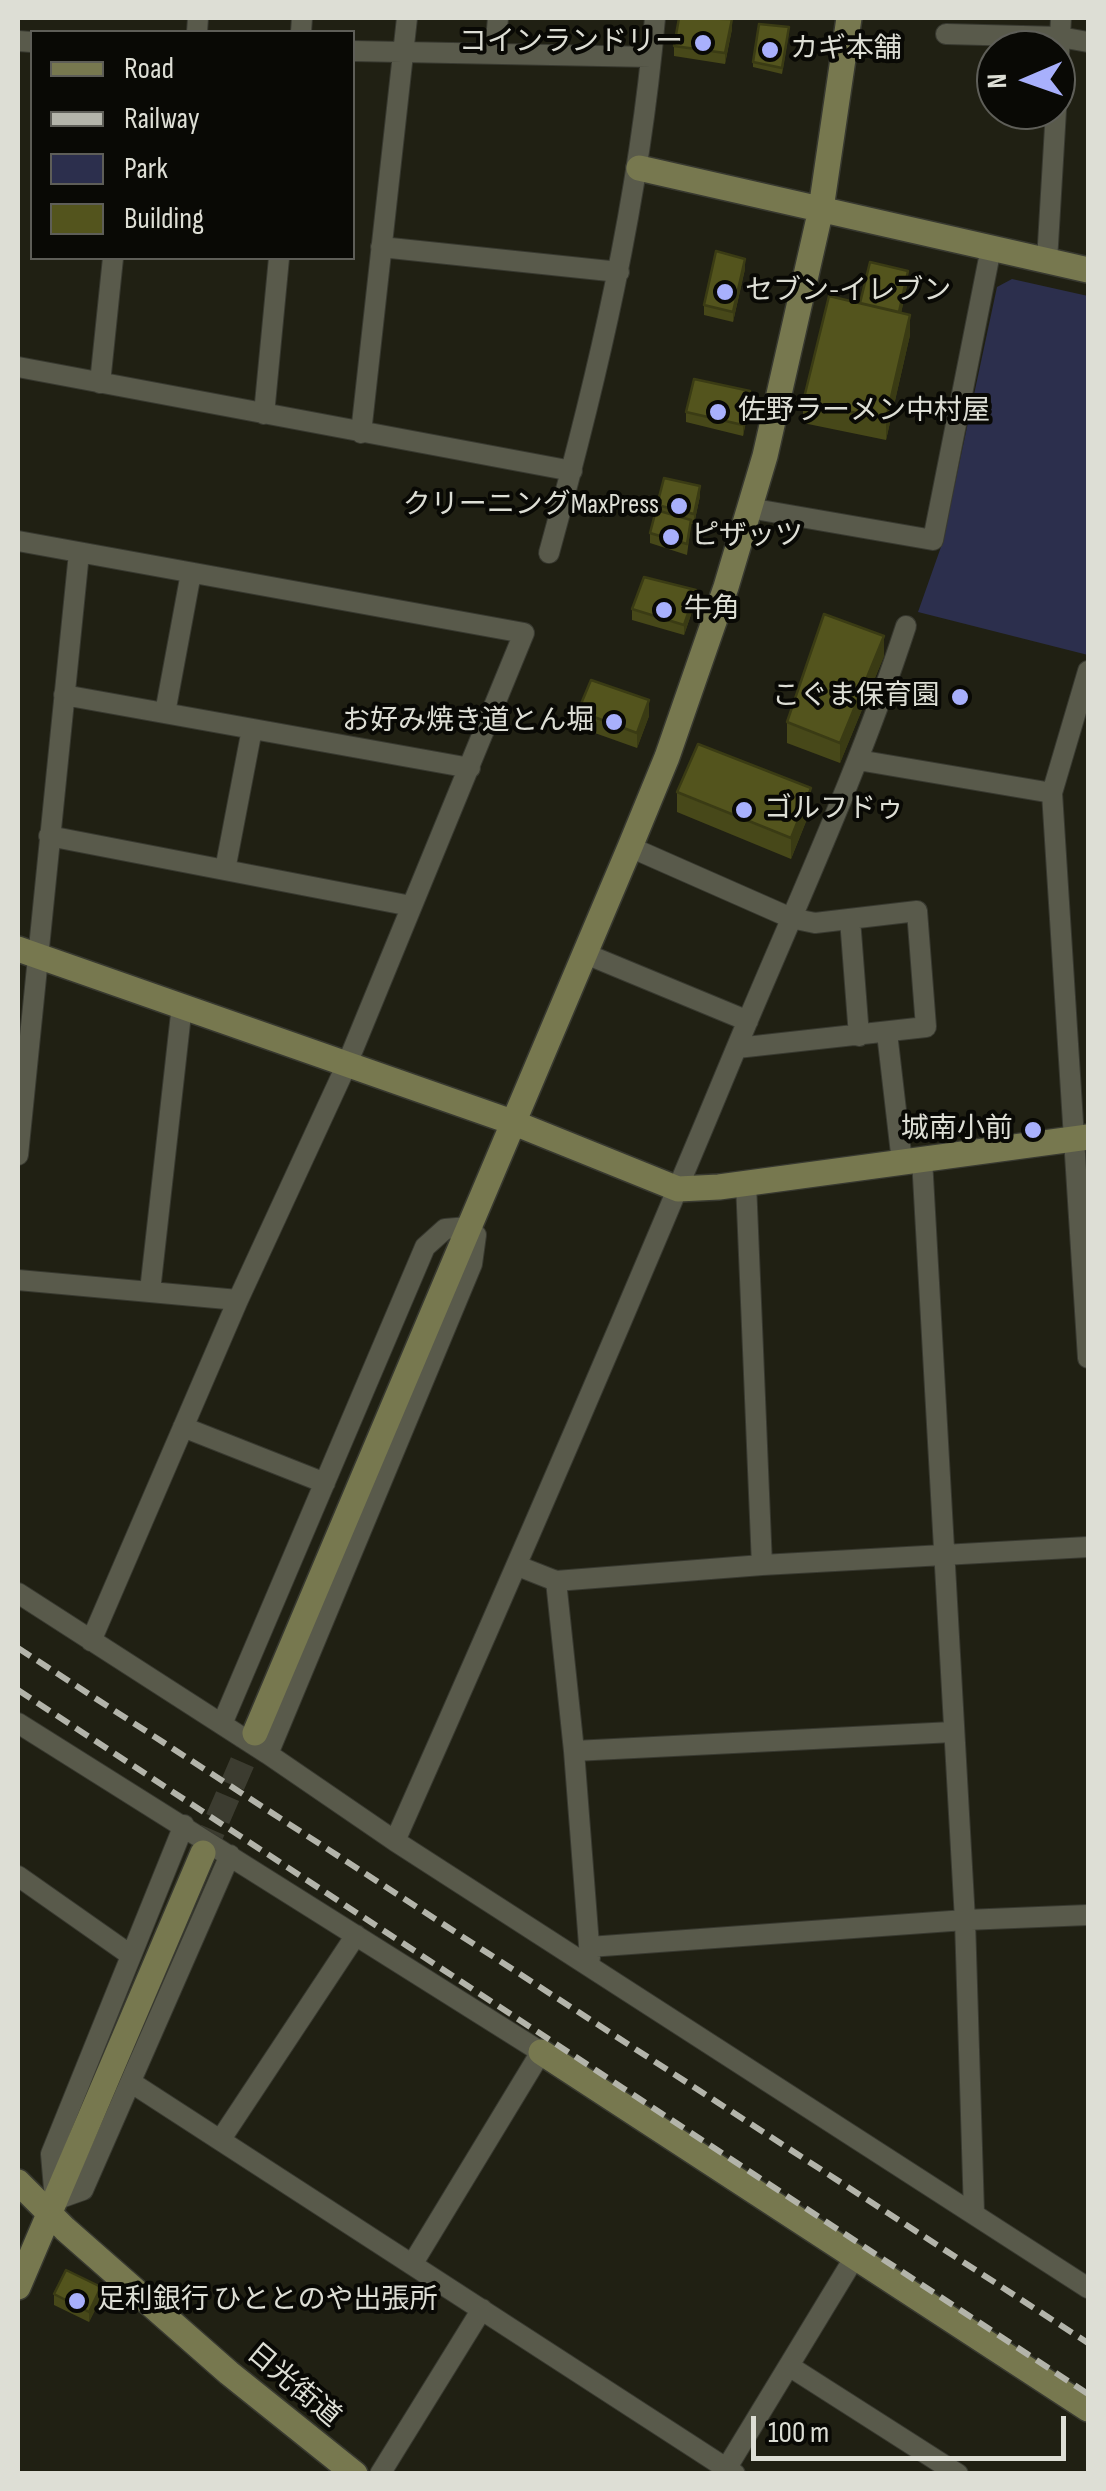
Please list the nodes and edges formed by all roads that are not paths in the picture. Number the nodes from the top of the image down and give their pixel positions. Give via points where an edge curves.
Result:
1 (407, 18) edge
2 (498, 18) edge
3 (655, 18) edge
4 (849, 18) edge
5 (1061, 27) edge
6 (946, 34) dead end
7 (1088, 42) edge
8 (355, 51) edge
9 (403, 52) junction
10 (495, 52) junction
11 (651, 57) junction
12 (1055, 130) edge
13 (639, 168) junction
14 (821, 209) junction
15 (381, 247) junction
16 (991, 248) junction
17 (113, 260) edge
18 (279, 260) edge
19 (1047, 261) junction
20 (1088, 270) edge
21 (619, 272) junction
22 (18, 368) edge
23 (100, 384) junction
24 (264, 414) junction
25 (361, 433) junction
26 (572, 472) junction
27 (750, 508) junction
28 (18, 541) edge
29 (80, 553) junction
30 (549, 553) dead end
31 (191, 573) junction
32 (906, 626) dead end
33 (1088, 671) edge
34 (64, 695) junction
35 (165, 713) junction
36 (252, 728) junction
37 (858, 760) junction
38 (470, 768) junction
39 (1052, 794) junction
40 (49, 836) junction
41 (630, 846) junction
42 (225, 870) junction
43 (411, 906) junction
44 (791, 918) junction
45 (850, 919) junction
46 (28, 952) edge
47 (586, 954) junction
48 (182, 1004) junction
49 (748, 1021) junction
50 (887, 1033) junction
51 (858, 1036) junction
52 (737, 1048) junction
53 (347, 1064) junction
54 (20, 1103) edge
55 (512, 1122) junction
56 (1082, 1138) edge
57 (18, 1155) edge
58 (912, 1161) junction
59 (746, 1183) junction
60 (678, 1188) junction
61 (468, 1227) junction
62 (18, 1280) edge
63 (150, 1291) junction
64 (238, 1300) junction
65 (1088, 1358) edge
66 (183, 1427) junction
67 (325, 1483) junction
68 (1088, 1548) edge
69 (942, 1554) junction
70 (762, 1565) junction
71 (518, 1566) junction
72 (556, 1582) junction
73 (18, 1593) edge
74 (91, 1641) junction
75 (18, 1724) edge
76 (222, 1724) junction
77 (953, 1732) junction
78 (262, 1744) junction
79 (574, 1751) junction
80 (184, 1825) junction
81 (395, 1841) junction
82 (203, 1853) tunnel mouth
83 (230, 1855) junction
84 (18, 1876) edge
85 (1088, 1915) edge
86 (965, 1920) junction
87 (356, 1936) junction
88 (130, 1954) junction
89 (590, 1958) junction
90 (541, 2052) junction
91 (132, 2082) junction
92 (221, 2139) junction
93 (18, 2182) edge
94 (52, 2207) junction
95 (974, 2213) junction
96 (856, 2255) junction
97 (414, 2263) junction
98 (18, 2287) edge
99 (1088, 2288) edge
100 (482, 2310) junction
101 (789, 2366) junction
102 (1088, 2409) edge
103 (728, 2472) edge
104 (355, 2474) edge
105 (380, 2474) edge
106 (958, 2474) edge

1 - 9 street
2 - 10 street
3 - 11 street
4 - 14 street
5 - 6 street
5 - 7 street
8 - 9 street
9 - 10 street
9 - 15 street
10 - 11 street
11 - 13 street
12 - 19 street
13 - 14 street
13 - 21 street
14 - 16 street
14 - 27 street
15 - 21 street
15 - 25 street
16 - 19 street
16 - 27 street via 933,540
17 - 23 street
18 - 24 street
19 - 20 street
21 - 26 street
22 - 23 street
23 - 24 street
24 - 25 street
25 - 26 street
26 - 30 street
27 - 41 street via 667,757
28 - 29 street
29 - 31 street
29 - 34 street
31 - 35 street
31 - 38 street via 524,633
32 - 37 street
33 - 39 street
34 - 35 street
34 - 40 street
35 - 36 street
36 - 38 street
36 - 42 street
37 - 39 street
37 - 44 street
38 - 43 street
39 - 56 street
40 - 42 street
40 - 46 street
41 - 44 street
41 - 47 street
42 - 43 street
43 - 53 street
44 - 45 street
44 - 49 street
45 - 50 street via 917,911 926,1028
45 - 51 street
46 - 48 street
46 - 54 street
47 - 49 street
47 - 55 street
48 - 53 street
48 - 63 street
49 - 52 street
50 - 51 street
50 - 58 street
51 - 52 street
52 - 60 street
53 - 55 street
53 - 64 street
54 - 57 street
55 - 60 street
55 - 61 street
56 - 58 street
56 - 65 street
58 - 59 street
58 - 69 street
59 - 60 street
59 - 70 street
60 - 71 street
61 - 67 street via 445,1229 425,1248
61 - 78 street
62 - 63 street
63 - 64 street
64 - 66 street
66 - 67 street
66 - 74 street
67 - 76 street
68 - 69 street
69 - 70 street
69 - 77 street
70 - 72 street
71 - 72 street
71 - 81 street
72 - 79 street
73 - 74 street
74 - 76 street
75 - 80 street
76 - 78 street
77 - 79 street
77 - 86 street
78 - 81 street
79 - 89 street
80 - 83 street
80 - 88 street
81 - 89 street
82 - 94 street
83 - 87 street
83 - 91 street
84 - 88 street
85 - 86 street
86 - 89 street
86 - 95 street
87 - 90 street
87 - 92 street
88 - 94 street via 51,2154
89 - 95 street
90 - 96 street
90 - 97 street
91 - 92 street
91 - 94 street via 83,2190
92 - 97 street
93 - 94 street, 日光街道
94 - 98 street
94 - 104 street, 日光街道 via 278,2416
95 - 99 street
96 - 101 street
96 - 102 street
97 - 100 street
100 - 103 street
100 - 105 street
101 - 103 street
101 - 106 street

